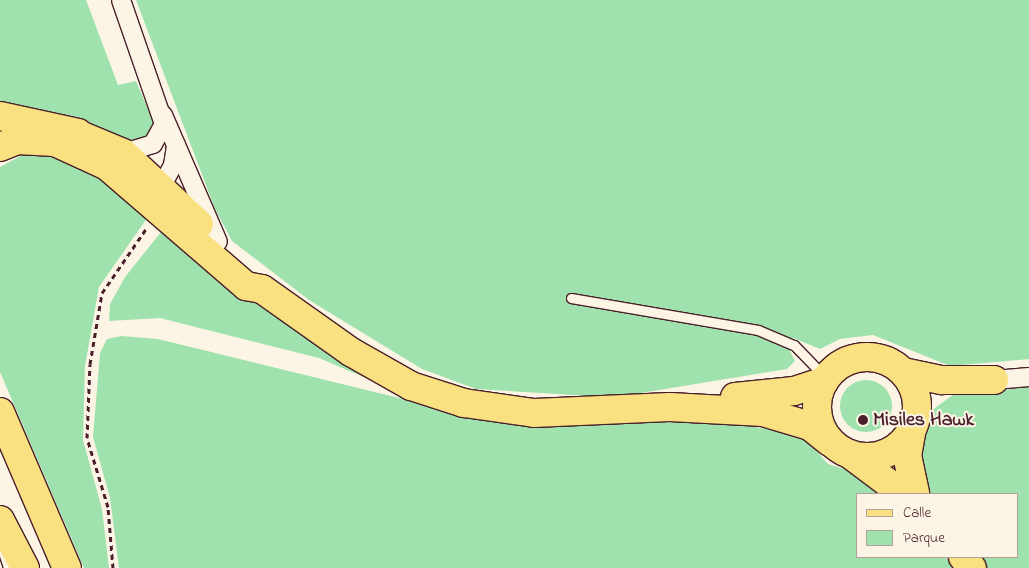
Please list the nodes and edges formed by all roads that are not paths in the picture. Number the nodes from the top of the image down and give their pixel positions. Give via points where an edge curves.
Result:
1 (121, 0) edge
2 (163, 115) junction
3 (0, 116) edge
4 (0, 127) edge
5 (67, 137) junction
6 (176, 142) junction
7 (0, 147) edge
8 (123, 152) junction
9 (160, 199) junction
10 (218, 242) junction
11 (262, 289) junction
12 (571, 298) dead end
13 (903, 372) junction
14 (1029, 377) edge
15 (825, 379) junction
16 (994, 380) junction
17 (670, 406) junction
18 (0, 412) edge
19 (914, 423) junction
20 (840, 448) junction
21 (902, 493) edge
22 (915, 493) edge
23 (0, 520) edge
24 (0, 544) edge
25 (964, 558) edge
26 (8, 568) edge
27 (24, 568) edge
28 (67, 568) edge
29 (972, 568) edge

1 - 2 street
2 - 6 street
2 - 8 street via 163,129 153,144
3 - 5 main road
4 - 5 main road
5 - 7 main road via 17,140
5 - 8 main road
5 - 9 main road via 108,154
6 - 9 street via 173,166
6 - 10 street
8 - 9 main road
9 - 10 main road
9 - 11 main road via 246,286
10 - 11 main road via 254,274
11 - 17 main road via 389,375 464,403 574,414
12 - 15 lane via 758,330 794,345
13 - 15 main road via 882,359 858,358 836,367
13 - 16 main road via 942,380
13 - 19 main road via 915,393
14 - 16 street
15 - 17 main road via 794,391 690,400
15 - 20 main road via 816,409
16 - 19 main road via 943,393
17 - 20 main road via 785,416 810,426
18 - 28 main road
19 - 20 main road via 886,453
19 - 22 main road via 906,455
20 - 21 main road
23 - 27 main road
24 - 26 lane
25 - 29 main road

